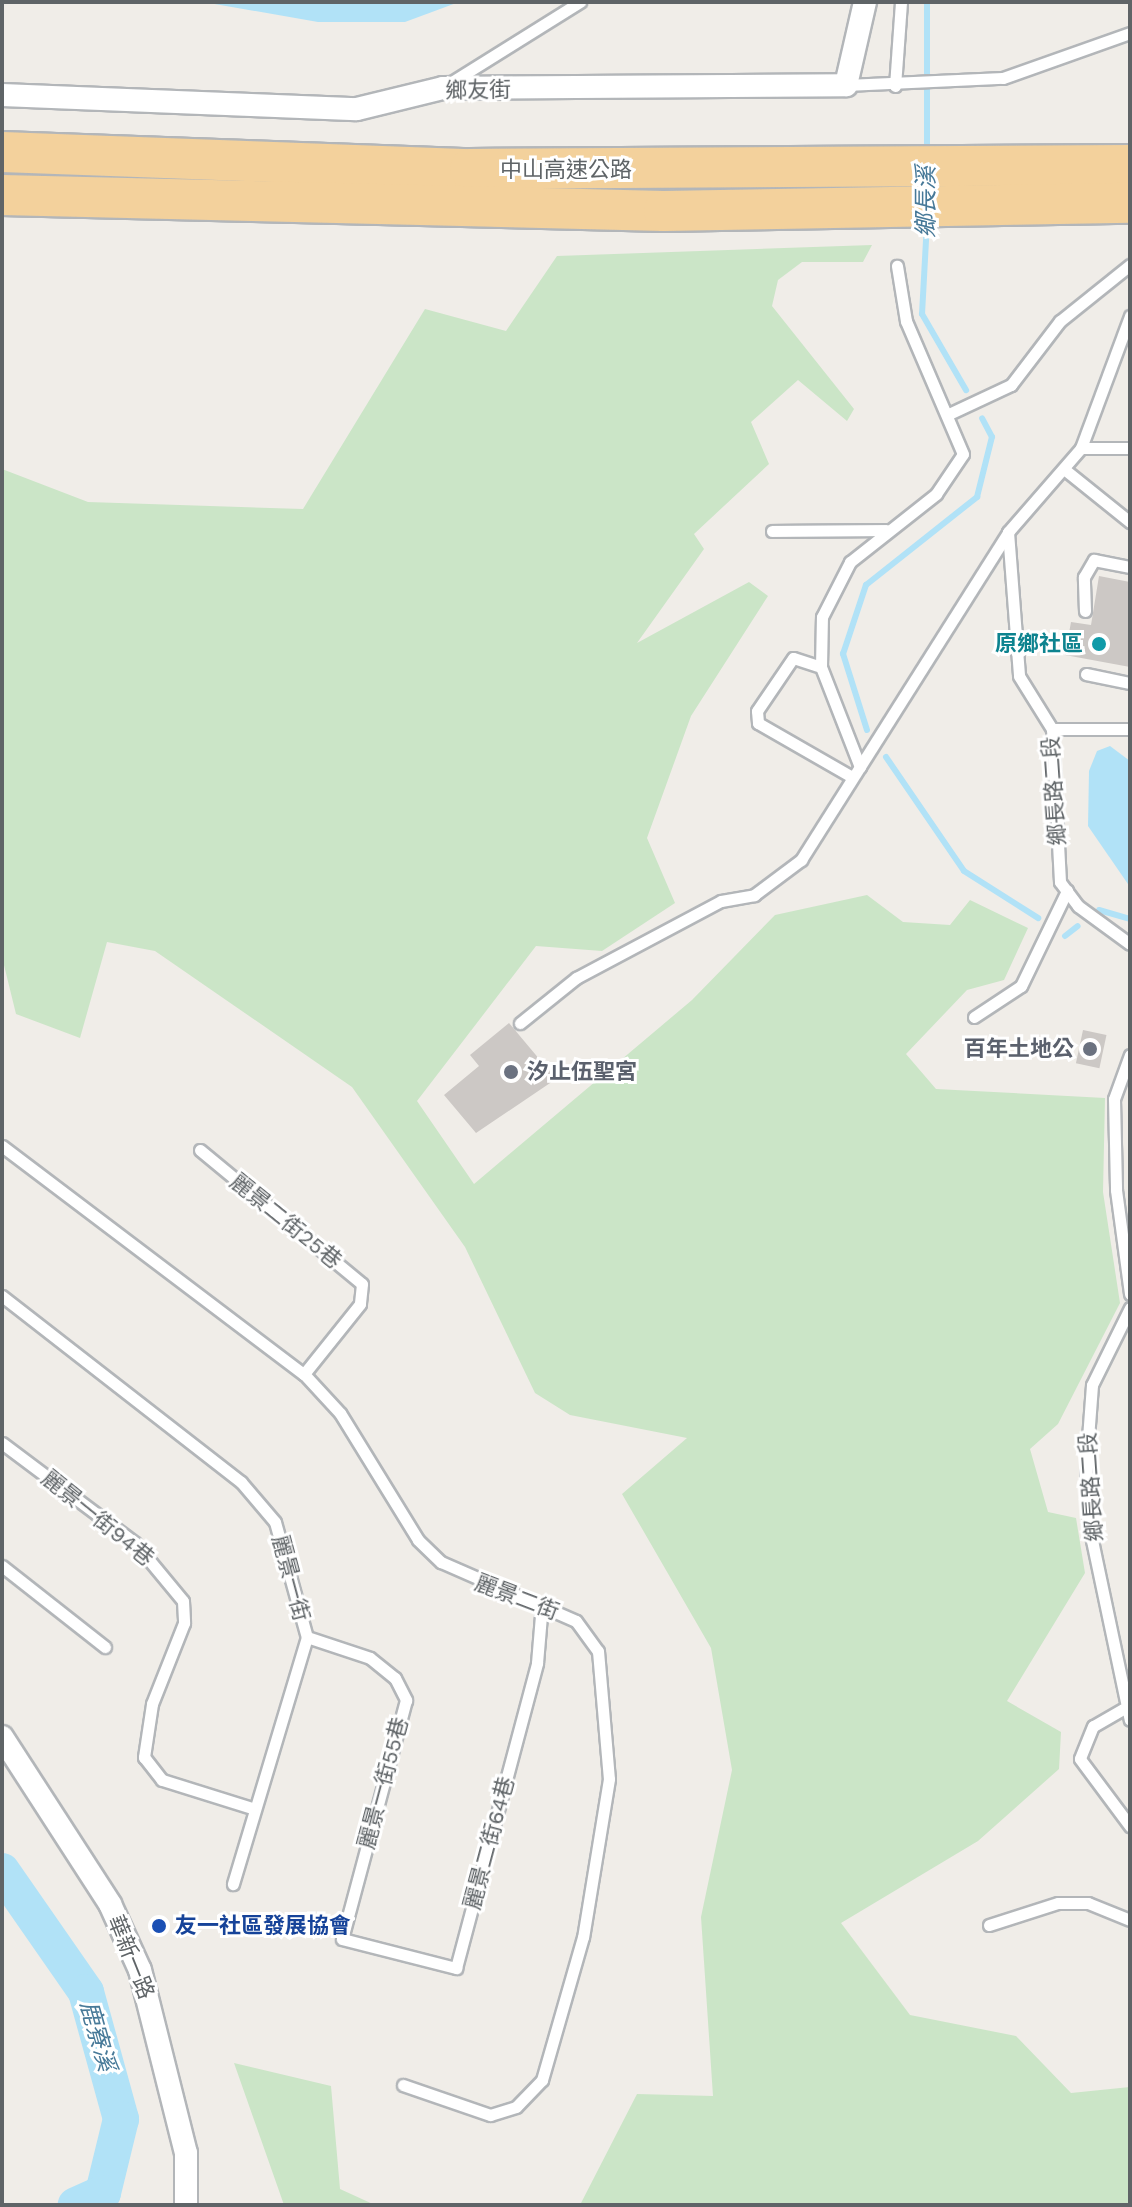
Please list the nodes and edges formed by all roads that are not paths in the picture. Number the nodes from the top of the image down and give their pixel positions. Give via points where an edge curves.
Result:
1 (580, 2) edge
2 (865, 2) edge
3 (901, 2) edge
4 (1130, 33) edge
5 (846, 85) junction
6 (902, 86) junction
7 (443, 88) junction
8 (2, 95) edge
9 (2, 152) edge
10 (1130, 165) edge
11 (962, 186) junction
12 (2, 195) edge
13 (1130, 203) edge
14 (1130, 265) edge
15 (897, 266) dead end
16 (1130, 316) edge
17 (951, 413) junction
18 (1081, 448) junction
19 (1130, 448) edge
20 (1064, 469) junction
21 (1130, 522) edge
22 (886, 530) junction
23 (772, 531) dead end
24 (1008, 532) junction
25 (1130, 567) edge
26 (1085, 611) dead end
27 (821, 667) junction
28 (1086, 674) dead end
29 (1130, 683) edge
30 (1052, 729) junction
31 (1130, 729) edge
32 (860, 767) junction
33 (852, 777) junction
34 (1067, 891) junction
35 (1130, 944) edge
36 (974, 1017) dead end
37 (520, 1023) dead end
38 (1130, 1055) edge
39 (2, 1146) edge
40 (200, 1150) dead end
41 (1130, 1294) edge
42 (2, 1296) edge
43 (1130, 1308) edge
44 (304, 1374) junction
45 (2, 1443) edge
46 (2, 1566) edge
47 (542, 1604) junction
48 (307, 1637) junction
49 (105, 1647) dead end
50 (1126, 1714) edge
51 (2, 1737) edge
52 (255, 1809) junction
53 (1130, 1826) edge
54 (233, 1884) dead end
55 (1130, 1920) edge
56 (989, 1925) dead end
57 (342, 1939) joint
58 (403, 2085) dead end
59 (186, 2205) edge

1 - 7 lane
2 - 5 street
3 - 6 lane
4 - 6 lane, 鄉友街 via 1003,78
5 - 6 lane, 鄉友街
5 - 7 street, 鄉友街
7 - 8 street, 鄉友街 via 357,109
9 - 11 highway, 中山高速公路 via 470,169 892,167
10 - 11 highway, 中山高速公路
11 - 12 highway, 中山高速公路 via 894,207 634,211
11 - 13 highway, 中山高速公路
14 - 17 lane via 1060,321 1011,385
15 - 17 lane via 922,367
16 - 18 lane
17 - 22 lane via 963,454 956,474
18 - 19 lane
18 - 20 lane
20 - 21 lane
20 - 24 lane
22 - 23 lane
22 - 27 lane via 836,586 822,617
24 - 30 lane, 鄉長路二段 via 1019,676
24 - 32 lane
25 - 26 lane via 1094,560 1084,577
27 - 32 lane
27 - 33 lane via 793,658 757,711 758,723
28 - 29 lane
30 - 31 lane
30 - 34 lane, 鄉長路二段 via 1055,832
32 - 33 lane
33 - 37 lane via 801,860 782,878 754,895 721,901 576,978
34 - 35 lane
34 - 36 lane via 1021,986
38 - 41 lane via 1114,1099 1116,1190
39 - 44 lane, 麗景二街
40 - 44 lane, 麗景二街25巷 via 362,1284 360,1304
42 - 48 lane, 麗景一街 via 241,1482 275,1522
43 - 50 lane, 鄉長路二段 via 1099,1360 1086,1449 1089,1526
44 - 47 lane, 麗景二街 via 340,1413 418,1540 474,1583
45 - 52 lane, 麗景一街94巷 via 135,1543 183,1601 184,1623 152,1704 144,1757 162,1780
46 - 49 lane
47 - 57 lane, 麗景二街64巷 via 537,1663 456,1968
47 - 58 lane, 麗景二街 via 576,1621 598,1651 609,1779 583,1937 547,2066 516,2107 490,2115
48 - 52 lane, 麗景一街
48 - 57 lane, 麗景一街55巷 via 370,1658 395,1678 406,1700
50 - 53 lane via 1093,1726 1080,1759
51 - 59 street, 華新一路 via 110,1904 140,1970 186,2153
52 - 54 lane, 麗景一街
55 - 56 lane via 1088,1903 1058,1903

